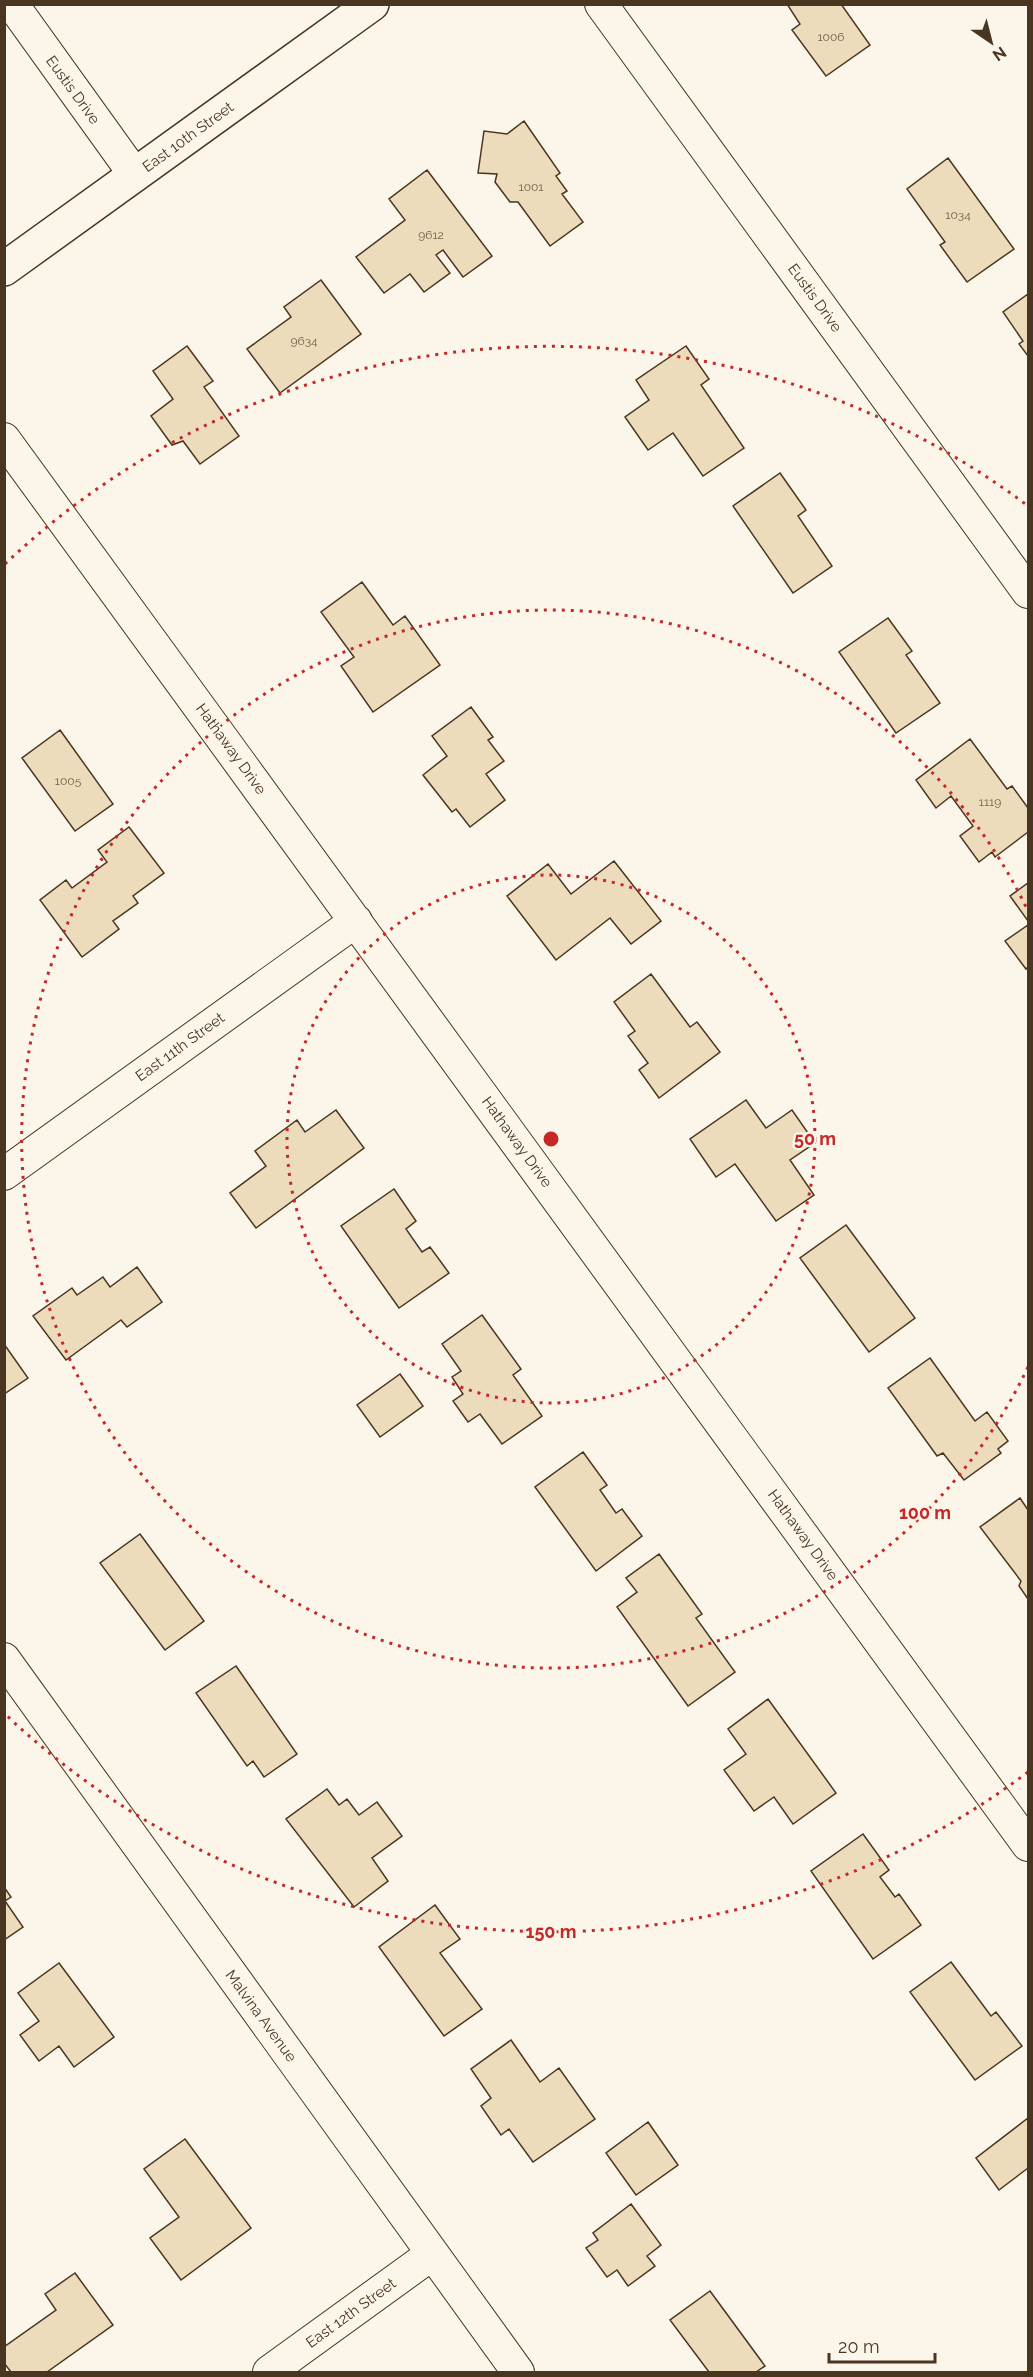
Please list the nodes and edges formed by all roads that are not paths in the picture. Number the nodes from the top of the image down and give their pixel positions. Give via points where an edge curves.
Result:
1 (12, 4) edge
2 (372, 4) edge
3 (601, 4) edge
4 (135, 175) junction
5 (4, 269) edge
6 (4, 439) edge
7 (1029, 592) edge
8 (356, 921) junction
9 (4, 1174) edge
10 (4, 1659) edge
11 (1029, 1845) edge
12 (432, 2254) junction
13 (269, 2373) edge
14 (518, 2373) edge

1 - 4 street, Eustis Drive
2 - 4 main road, East 10th Street
3 - 7 street, Eustis Drive
4 - 5 main road, East 10th Street
6 - 8 street, Hathaway Drive
8 - 9 street, East 11th Street
8 - 11 street, Hathaway Drive
10 - 12 street, Malvina Avenue
12 - 13 street, East 12th Street
12 - 14 street, Malvina Avenue

